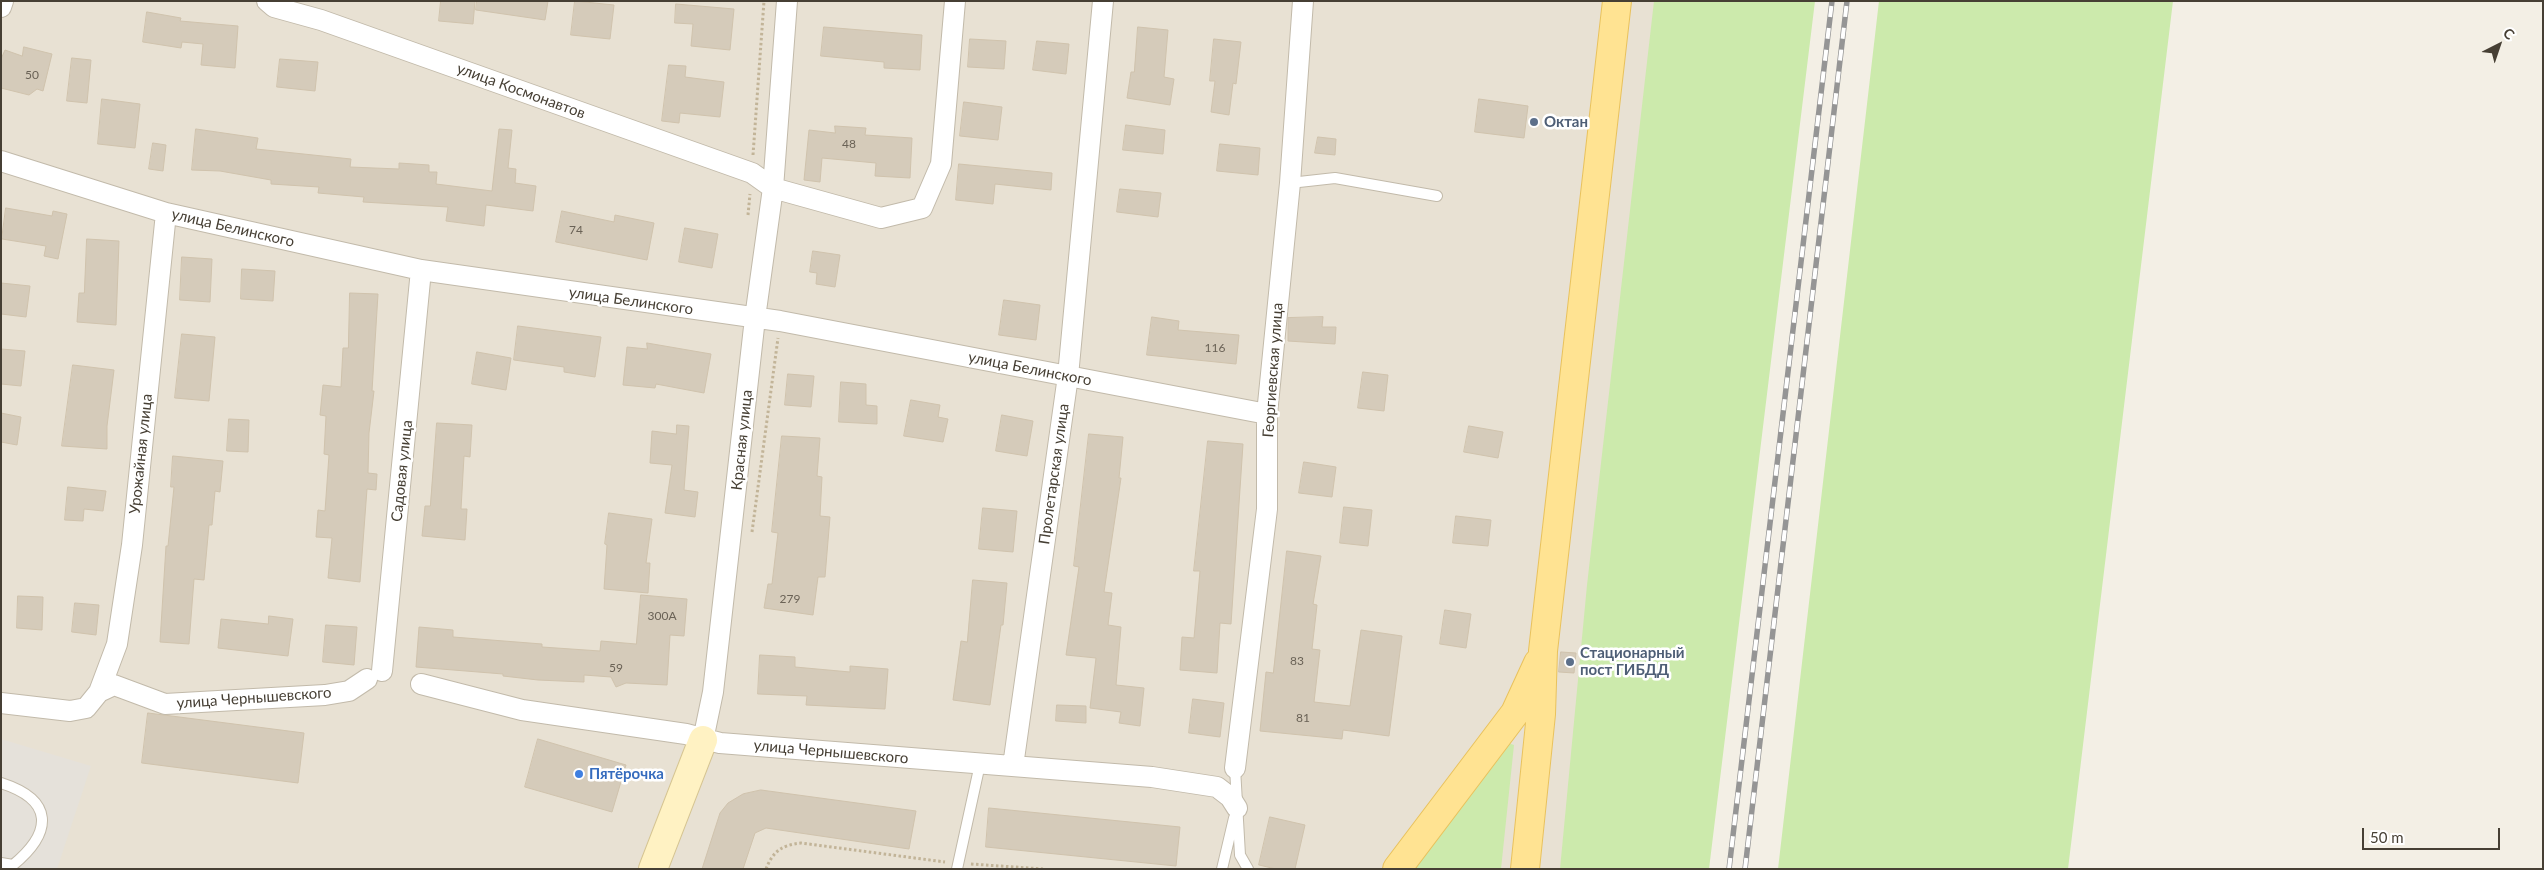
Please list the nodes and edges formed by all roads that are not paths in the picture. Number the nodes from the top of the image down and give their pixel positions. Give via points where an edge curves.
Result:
1 (3, 1) edge
2 (267, 1) edge
3 (787, 1) edge
4 (956, 1) edge
5 (1103, 1) edge
6 (1303, 1) edge
7 (1617, 1) edge
8 (1, 7) edge
9 (1, 160) edge
10 (1290, 183) junction
11 (773, 188) junction
12 (1437, 196) dead end
13 (166, 213) junction
14 (421, 270) junction
15 (755, 318) junction
16 (1068, 376) junction
17 (1267, 414) junction
18 (1543, 651) junction
19 (374, 675) joint
20 (421, 684) dead end
21 (99, 692) junction
22 (1, 703) edge
23 (703, 740) junction
24 (980, 764) junction
25 (1013, 766) junction
26 (1235, 768) joint
27 (1, 784) edge
28 (1237, 808) junction
29 (1, 863) edge
30 (957, 866) edge
31 (653, 869) edge
32 (1222, 869) edge
33 (1248, 869) edge
34 (1398, 869) edge
35 (1525, 869) edge

1 - 8 street
2 - 11 street, улица Космонавтов via 274,7 321,20 752,174
3 - 11 street, Красная улица
4 - 11 street, улица Космонавтов via 941,164 922,208 881,218
5 - 16 street, Пролетарская улица
6 - 10 street, Георгиевская улица
7 - 18 main road
9 - 13 street, улица Белинского
10 - 12 lane via 1335,178
10 - 17 street, Георгиевская улица
11 - 15 street, Красная улица
13 - 14 street, улица Белинского
13 - 21 street, Урожайная улица via 132,545 117,644
14 - 15 street, улица Белинского
14 - 19 street, Садовая улица
15 - 16 street, улица Белинского
15 - 23 street, Красная улица via 714,692
16 - 17 street, улица Белинского
16 - 25 street, Пролетарская улица
17 - 26 street, Георгиевская улица via 1267,509
18 - 34 main road via 1515,712
18 - 35 main road via 1541,714
19 - 21 street, улица Чернышевского via 349,691 333,694 165,704 114,685
20 - 23 street, улица Чернышевского via 522,710 686,734
21 - 22 street via 86,708 70,711
23 - 24 street, улица Чернышевского
23 - 31 street, Красная улица
24 - 25 street, улица Чернышевского
24 - 30 lane
25 - 28 street, улица Чернышевского via 1152,777 1217,787 1230,797
26 - 28 lane
27 - 29 lane via 19,789 36,802 43,814 40,829 28,853 13,865
28 - 32 lane
28 - 33 lane via 1240,855

